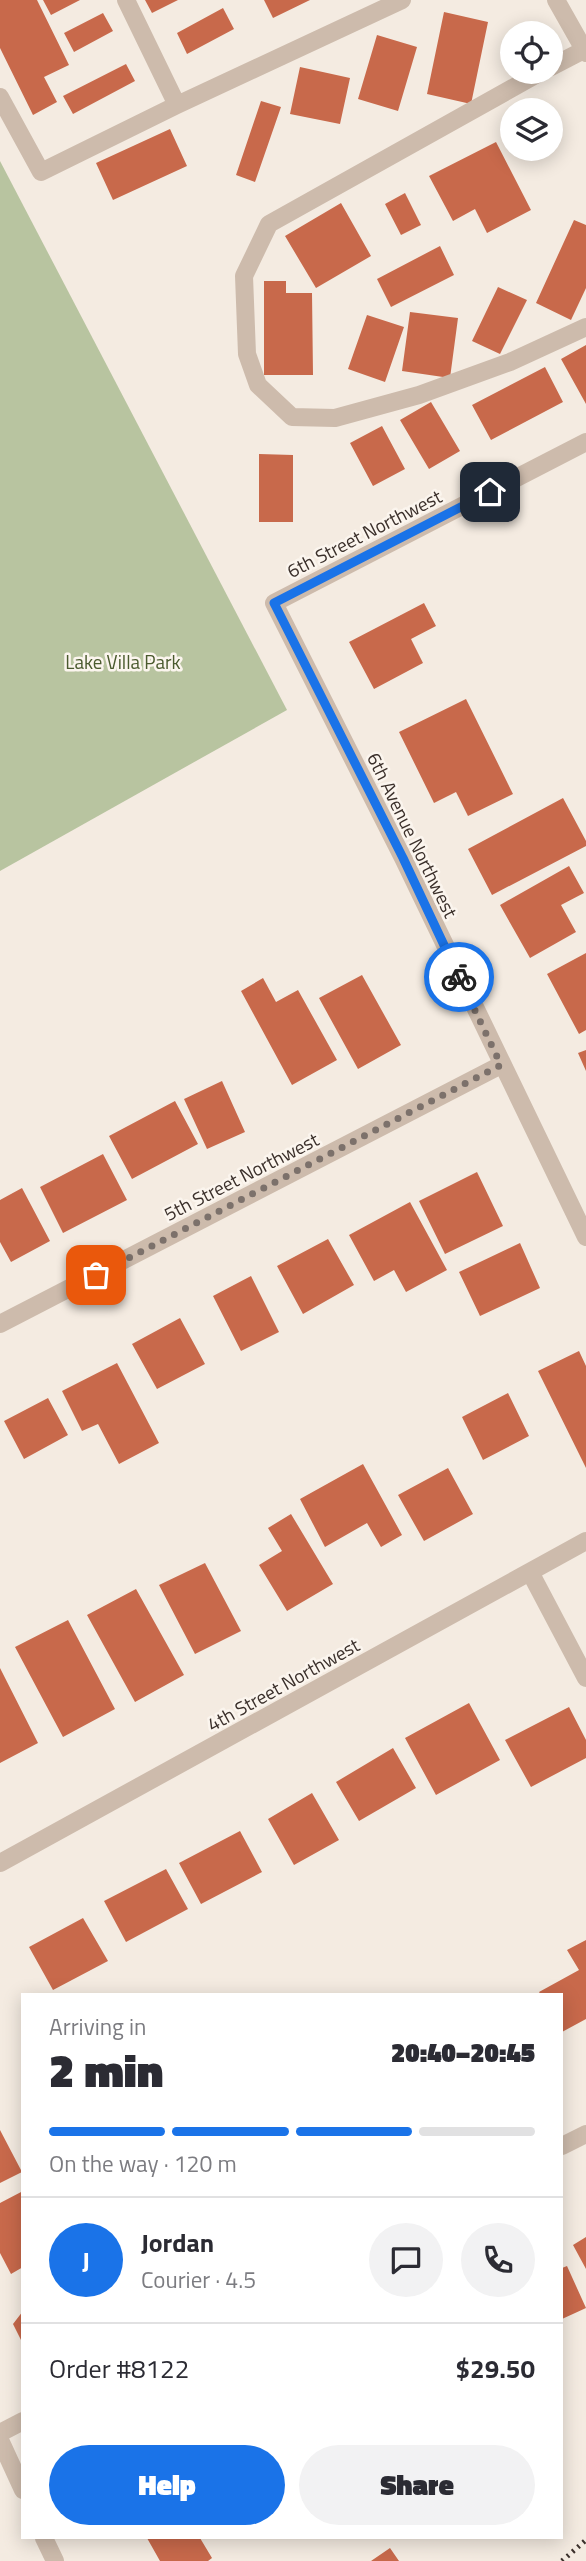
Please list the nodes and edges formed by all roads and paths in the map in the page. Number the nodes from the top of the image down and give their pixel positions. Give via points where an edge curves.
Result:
1 (126, 0) edge
2 (402, 0) edge
3 (556, 0) edge
4 (373, 7) edge
5 (585, 52) edge
6 (563, 61) edge
7 (519, 84) edge
8 (0, 97) edge
9 (177, 105) junction
10 (586, 327) edge
11 (586, 442) edge
12 (274, 603) joint
13 (501, 1065) junction
14 (586, 1237) edge
15 (0, 1324) edge
16 (586, 1541) edge
17 (530, 1572) junction
18 (586, 1678) edge
19 (0, 1863) edge
20 (586, 2134) edge
21 (563, 2146) edge
22 (21, 2422) edge
23 (0, 2433) edge
24 (0, 2440) edge
25 (21, 2486) edge
26 (44, 2539) edge
27 (55, 2561) edge

1 - 9 street
2 - 4 street
3 - 5 street
4 - 9 street
5 - 6 street
7 - 10 street via 269,223 244,276 247,354 258,385 292,417 335,418 419,396
8 - 9 street via 41,172
11 - 12 street, 6th Street Northwest
12 - 13 street, 6th Avenue Northwest
13 - 14 street, 6th Avenue Northwest
13 - 15 street, 5th Street Northwest
16 - 17 street, 4th Street Northwest
17 - 18 street
17 - 19 street, 4th Street Northwest
20 - 21 street
22 - 23 street
24 - 25 street
26 - 27 street

